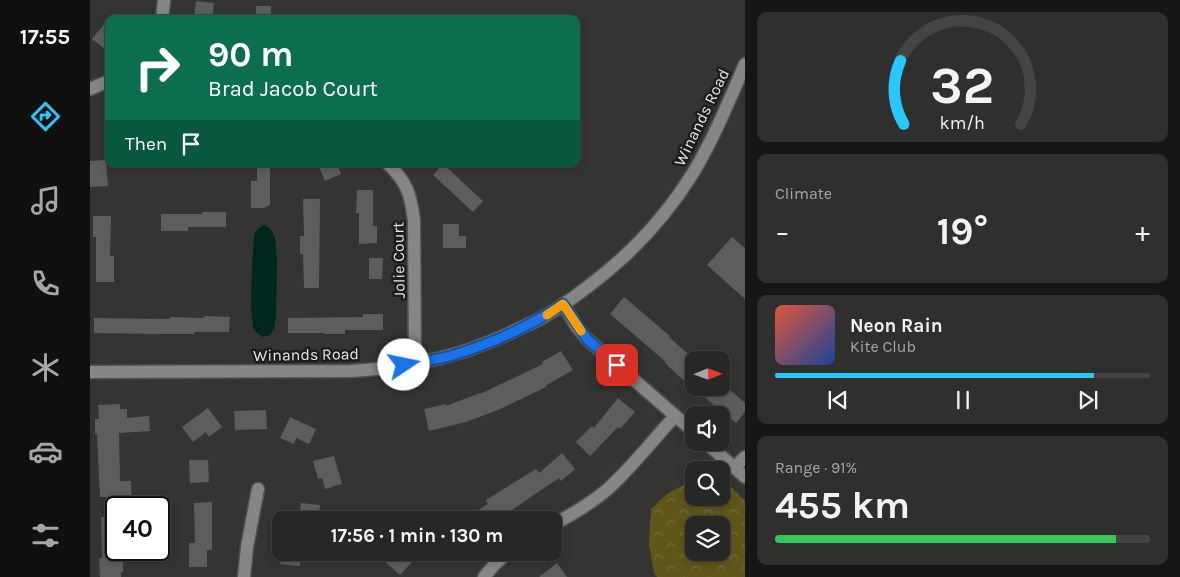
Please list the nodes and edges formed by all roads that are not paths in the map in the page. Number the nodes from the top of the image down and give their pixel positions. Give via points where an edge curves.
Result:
1 (164, 0) edge
2 (163, 15) edge
3 (745, 64) edge
4 (105, 83) edge
5 (90, 89) edge
6 (391, 167) edge
7 (563, 304) junction
8 (415, 363) junction
9 (90, 372) edge
10 (675, 416) junction
11 (685, 424) edge
12 (715, 451) edge
13 (745, 457) edge
14 (734, 468) junction
15 (745, 477) edge
16 (258, 489) dead end
17 (562, 519) edge
18 (498, 561) edge
19 (244, 577) edge
20 (484, 577) edge

1 - 2 street
3 - 7 street, Winands Road via 706,150 674,201 632,250
4 - 5 street
6 - 8 street, Jolie Court via 406,185 412,201
7 - 8 street, Winands Road via 546,316 484,345
7 - 10 street via 587,339
8 - 9 street, Winands Road via 350,370
10 - 11 street
10 - 17 street via 608,488
12 - 14 street
13 - 14 street
14 - 15 street
16 - 19 street
18 - 20 street

